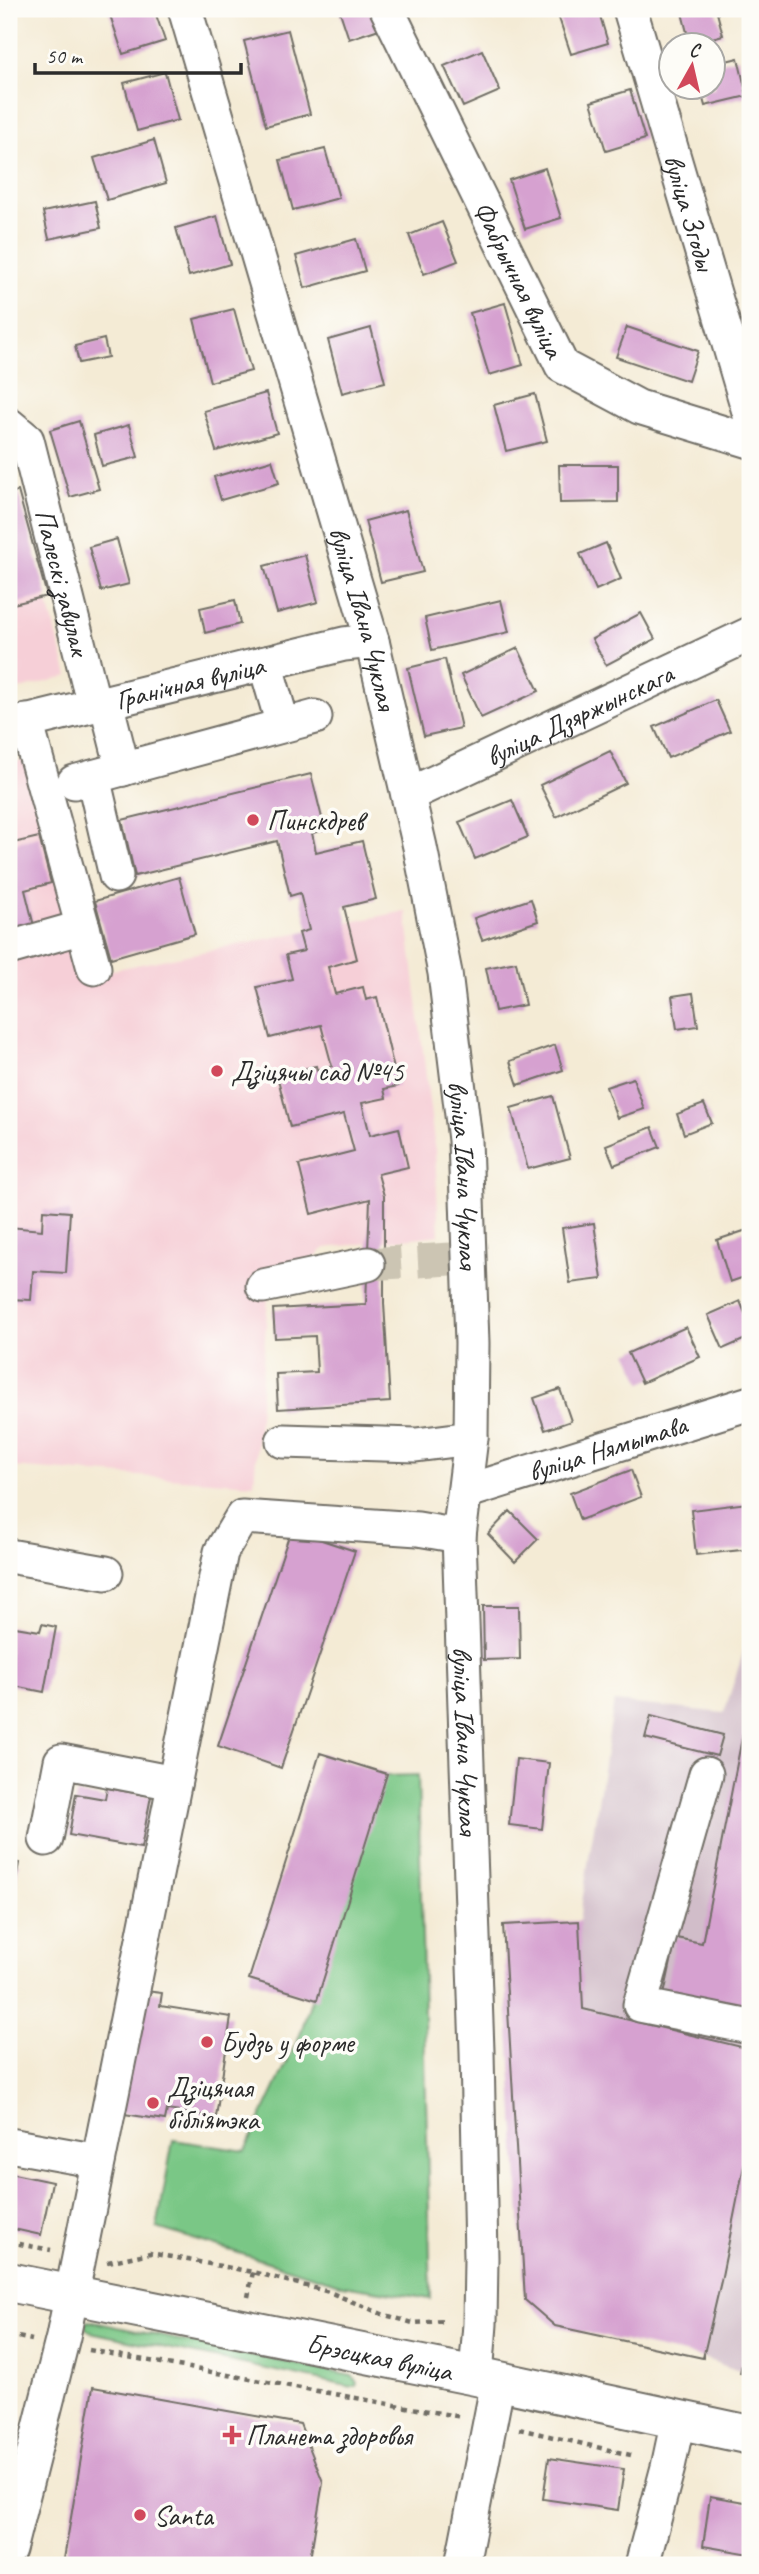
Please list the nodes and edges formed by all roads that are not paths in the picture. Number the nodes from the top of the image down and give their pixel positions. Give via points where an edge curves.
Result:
1 (185, 9) edge
2 (387, 9) edge
3 (630, 9) edge
4 (750, 415) edge
5 (15, 435) edge
6 (750, 441) edge
7 (750, 634) edge
8 (372, 640) junction
9 (265, 663) junction
10 (100, 703) junction
11 (315, 717) dead end
12 (17, 724) edge
13 (283, 725) junction
14 (97, 776) junction
15 (408, 795) junction
16 (116, 876) dead end
17 (83, 926) junction
18 (9, 948) edge
19 (94, 968) dead end
20 (368, 1264) tunnel mouth
21 (263, 1286) dead end
22 (750, 1403) edge
23 (471, 1438) junction
24 (282, 1441) dead end
25 (465, 1492) junction
26 (459, 1536) junction
27 (9, 1556) edge
28 (106, 1573) dead end
29 (706, 1774) dead end
30 (174, 1783) junction
31 (46, 1839) dead end
32 (750, 2027) edge
33 (9, 2145) edge
34 (98, 2161) junction
35 (9, 2282) edge
36 (71, 2295) junction
37 (487, 2379) junction
38 (678, 2420) junction
39 (750, 2435) edge
40 (9, 2550) edge
41 (462, 2565) edge
42 (642, 2565) edge

1 - 8 street, вуліца Івана Чуклая
2 - 6 street, Фабрычная вуліца via 562,366 639,407
3 - 4 street, вуліца Згоды
5 - 10 street, Палескі завулак
7 - 15 street, вуліца Дзяржынскага
8 - 9 street, Гранічная вуліца
8 - 15 street, вуліца Івана Чуклая
9 - 10 street, Гранічная вуліца
9 - 13 street
10 - 12 street, Гранічная вуліца
10 - 14 street, Палескі завулак
11 - 13 street
12 - 17 street
13 - 14 street
14 - 16 street, Палескі завулак
15 - 23 street, вуліца Івана Чуклая via 445,973 465,1140
17 - 18 street
17 - 19 street
20 - 21 street
22 - 25 street, вуліца Нямытава
23 - 24 street via 416,1445
23 - 25 street, вуліца Івана Чуклая
25 - 26 street, вуліца Івана Чуклая
26 - 30 street via 242,1517 220,1552
26 - 37 street, вуліца Івана Чуклая via 477,2064 480,2324
27 - 28 street
29 - 32 street via 640,2005
30 - 31 street via 61,1761
30 - 34 street
33 - 34 street
34 - 36 street
35 - 36 main road, Брэсцкая вуліца
36 - 37 main road, Брэсцкая вуліца
36 - 40 street
37 - 38 main road, Брэсцкая вуліца
37 - 41 street, вуліца Івана Чуклая via 490,2422
38 - 39 main road, Брэсцкая вуліца
38 - 42 street

